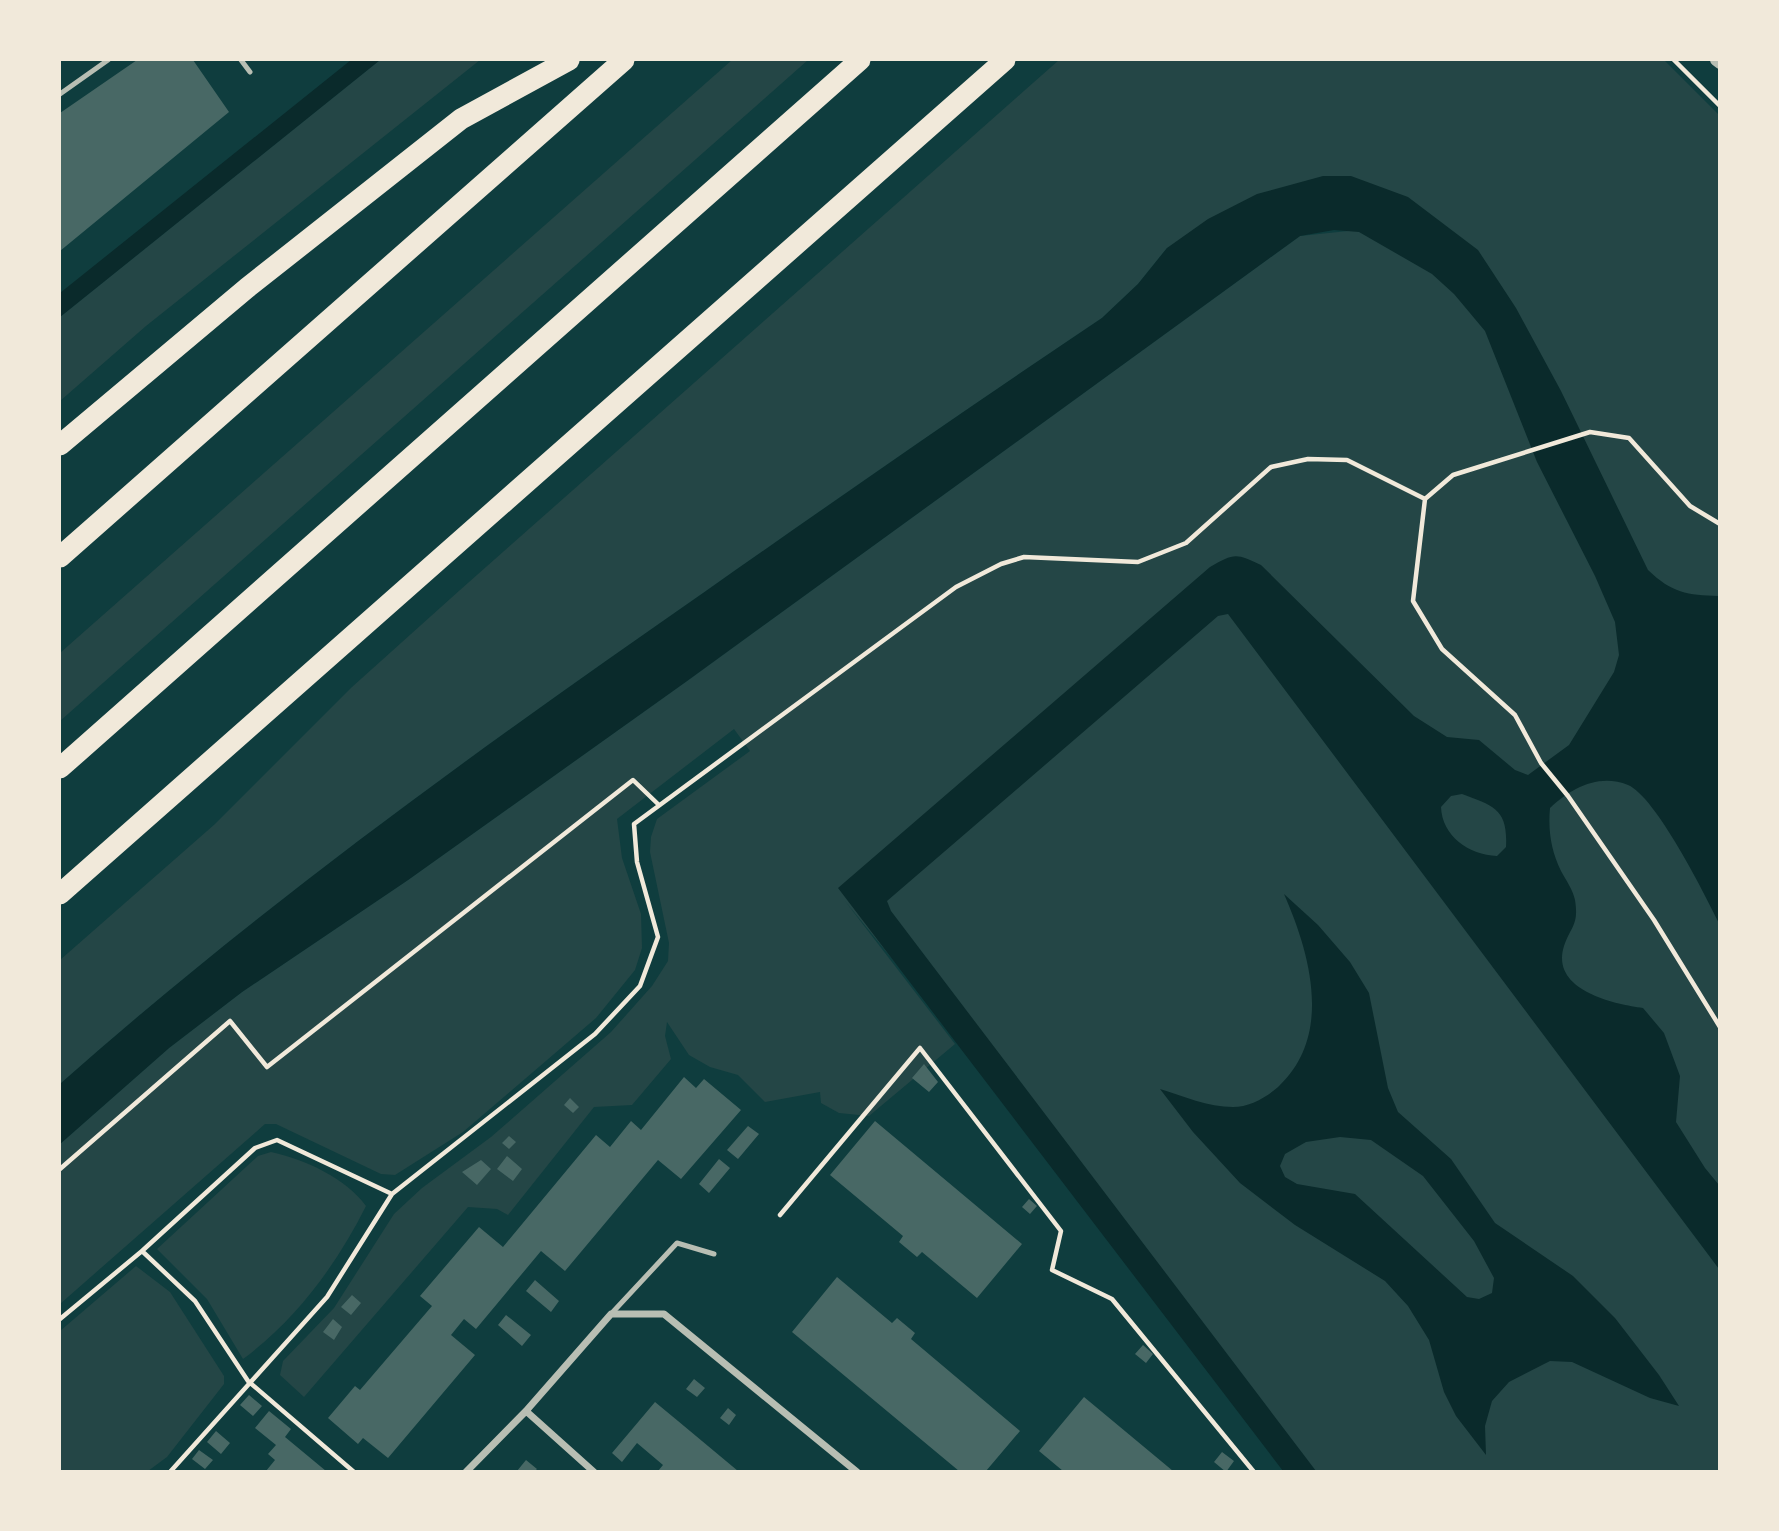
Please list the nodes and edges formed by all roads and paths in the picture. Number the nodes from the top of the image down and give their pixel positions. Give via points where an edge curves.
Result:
1 (108, 60) edge
2 (241, 60) edge
3 (569, 60) edge
4 (624, 60) edge
5 (860, 60) edge
6 (1006, 60) edge
7 (1674, 60) edge
8 (1716, 60) edge
9 (1720, 63) edge
10 (250, 72) dead end
11 (60, 94) edge
12 (1720, 106) edge
13 (60, 445) edge
14 (1426, 499) junction
15 (1720, 524) edge
16 (60, 557) edge
17 (60, 768) edge
18 (659, 805) junction
19 (60, 894) edge
20 (1720, 1027) edge
21 (60, 1169) edge
22 (392, 1194) junction
23 (780, 1215) dead end
24 (142, 1251) junction
25 (714, 1254) dead end
26 (611, 1314) junction
27 (60, 1319) edge
28 (248, 1381) junction
29 (526, 1411) junction
30 (170, 1472) edge
31 (354, 1472) edge
32 (466, 1472) edge
33 (594, 1472) edge
34 (857, 1472) edge
35 (1254, 1472) edge

1 - 11 lane
2 - 10 lane
3 - 13 highway via 461,119 247,288
4 - 16 highway
5 - 17 highway
6 - 19 highway
7 - 12 path
8 - 9 street
14 - 15 path via 1452,475 1590,432 1629,438 1690,506
14 - 18 path via 1347,460 1308,459 1271,467 1186,543 1138,562 1024,557 1000,564 956,587
14 - 20 path via 1413,601 1442,649 1516,715 1541,763 1654,920
18 - 21 path via 633,780 268,1067 230,1021
18 - 22 path via 634,824 637,862 658,937 640,986 595,1034
22 - 24 path via 277,1140 255,1148
22 - 28 path via 327,1297
23 - 35 path via 920,1048 1061,1231 1052,1270 1112,1299
24 - 27 path
24 - 28 path via 195,1301
25 - 26 lane via 677,1243
26 - 29 street
26 - 34 street via 664,1314
28 - 30 path
28 - 31 path
29 - 32 street
29 - 33 street

